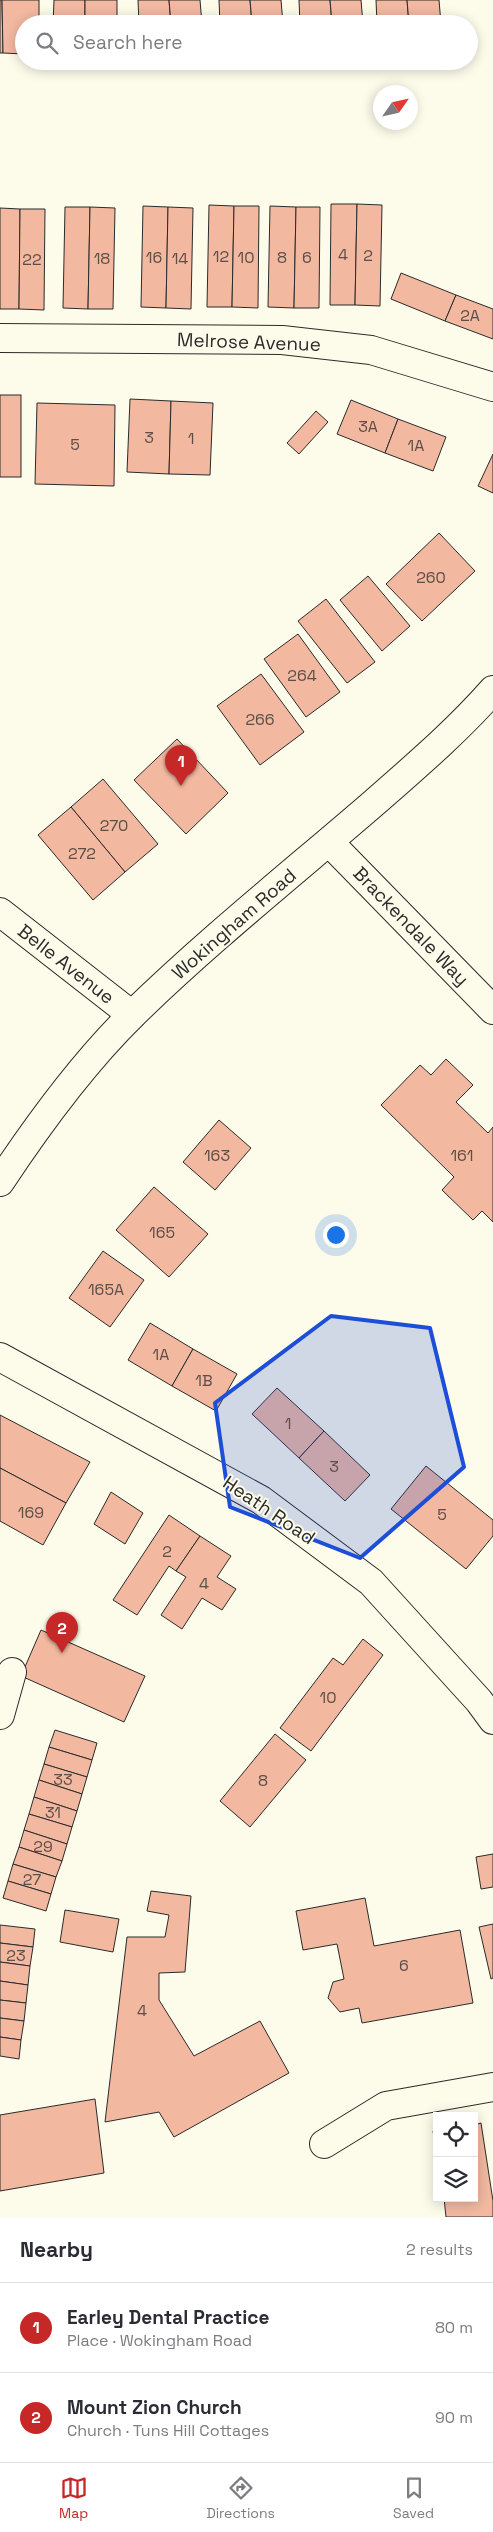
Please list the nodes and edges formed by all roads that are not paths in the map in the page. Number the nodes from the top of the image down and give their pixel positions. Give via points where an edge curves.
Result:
1 (0, 338) edge
2 (493, 387) edge
3 (493, 690) edge
4 (329, 842) junction
5 (0, 912) edge
6 (493, 1010) edge
7 (132, 1015) junction
8 (0, 1182) edge
9 (0, 1357) edge
10 (12, 1672) dead end
11 (0, 1715) edge
12 (493, 1720) edge
13 (493, 2087) edge
14 (324, 2144) dead end

1 - 2 street, Melrose Avenue via 282,340 371,350
3 - 4 street, Wokingham Road via 475,711
4 - 6 street, Brackendale Way
4 - 7 street, Wokingham Road
5 - 7 street, Belle Avenue
7 - 8 street, Wokingham Road via 65,1090
9 - 12 street, Heath Road via 261,1500 371,1582
10 - 11 street
13 - 14 street via 386,2106

